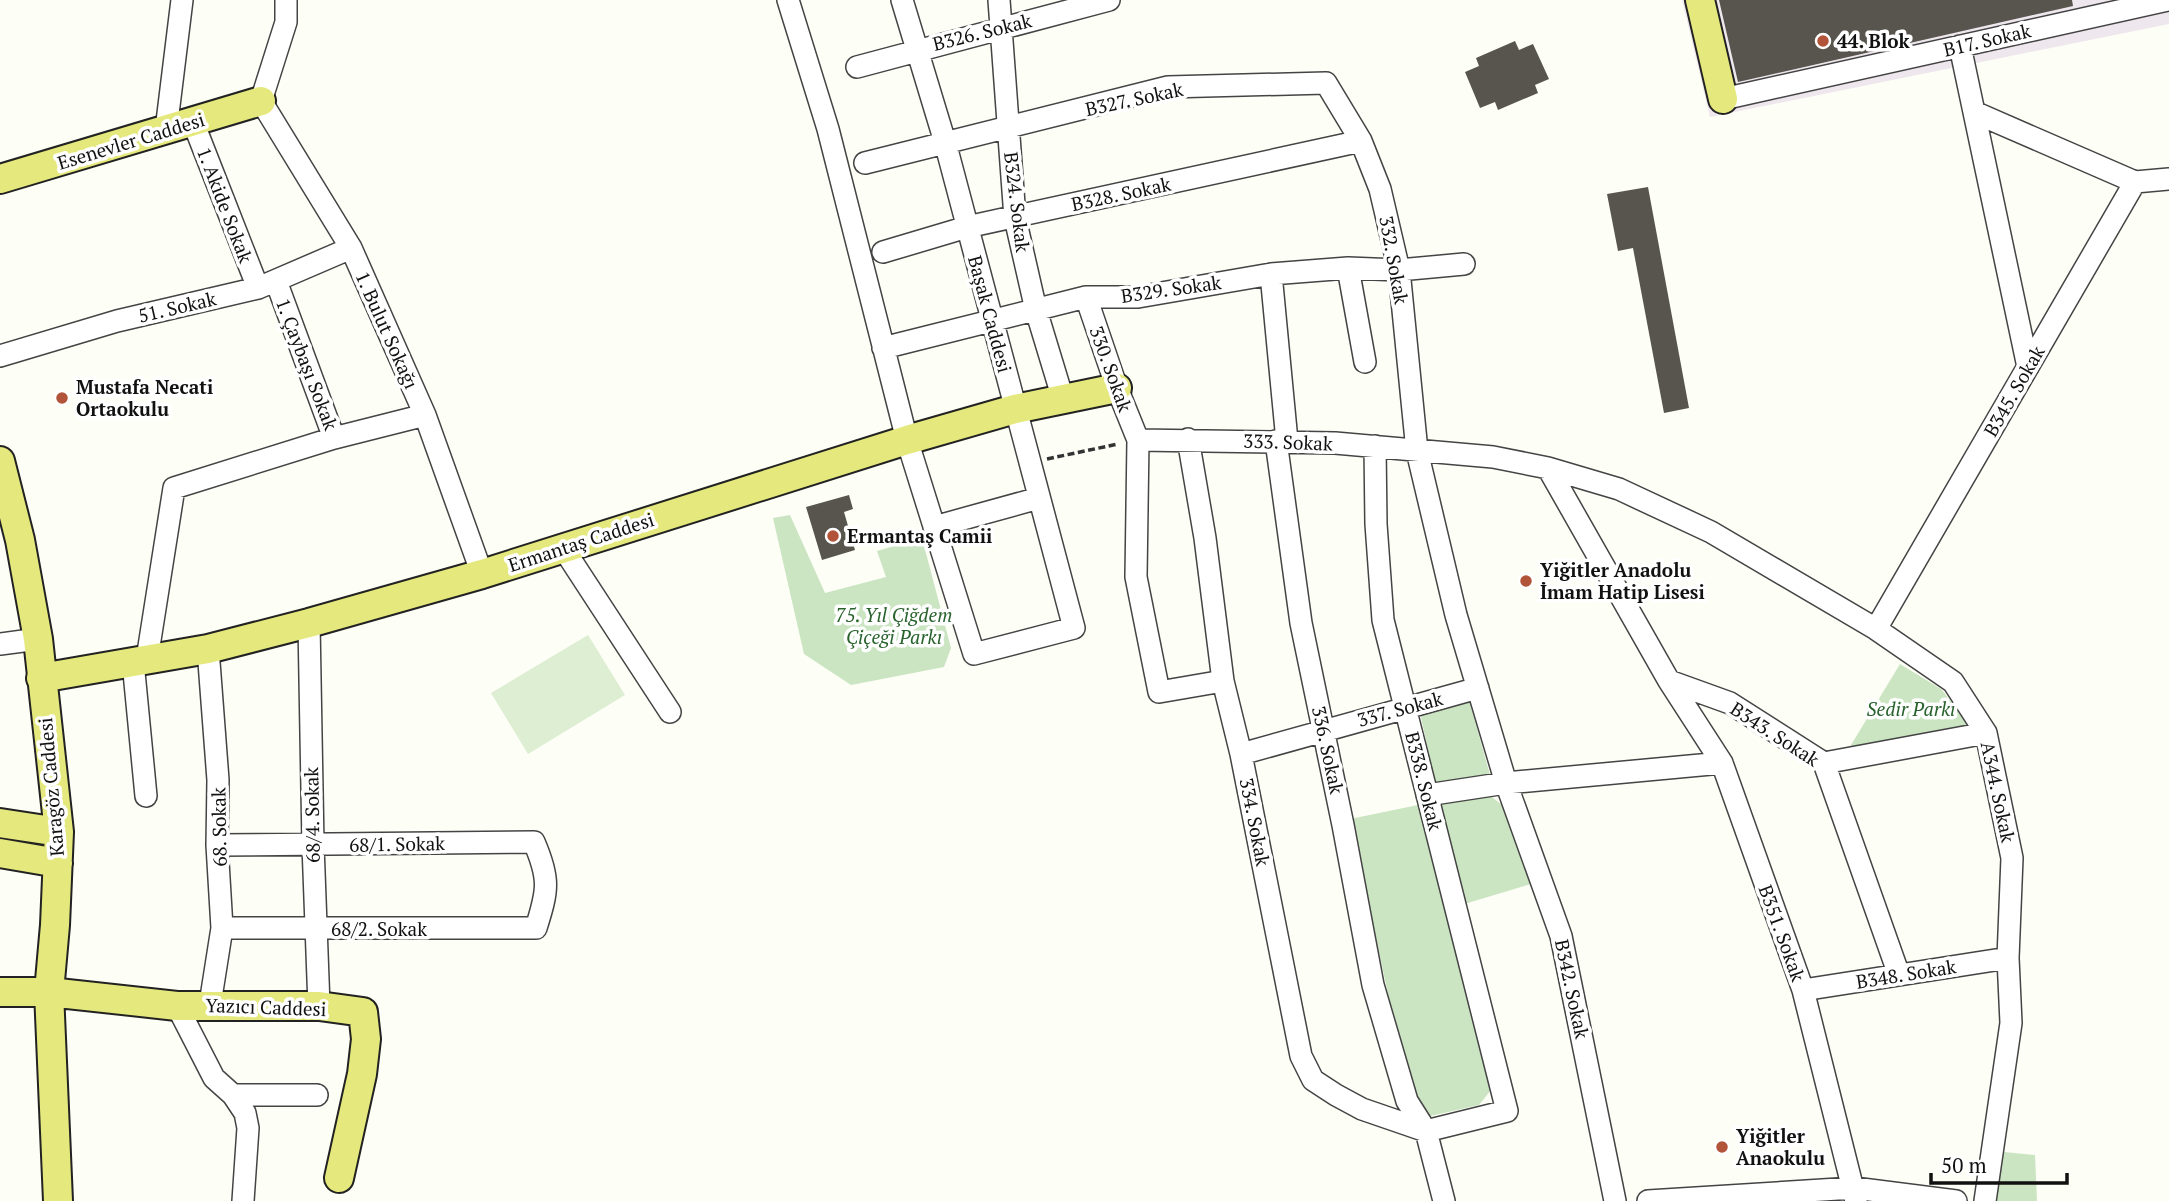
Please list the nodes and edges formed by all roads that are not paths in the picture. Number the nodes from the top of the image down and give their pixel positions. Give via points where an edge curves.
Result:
1 (182, 0) edge
2 (286, 0) edge
3 (788, 0) edge
4 (902, 0) edge
5 (999, 0) edge
6 (1109, 0) edge
7 (1700, 0) edge
8 (2168, 0) edge
9 (1001, 27) junction
10 (1960, 46) junction
11 (918, 49) junction
12 (857, 67) dead end
13 (1326, 83) joint
14 (1723, 99) joint
15 (261, 101) junction
16 (1974, 112) junction
17 (193, 122) junction
18 (1009, 128) junction
19 (166, 131) junction
20 (1361, 141) junction
21 (945, 142) junction
22 (865, 163) dead end
23 (0, 179) edge
24 (2169, 179) edge
25 (2136, 181) junction
26 (1015, 218) junction
27 (967, 227) junction
28 (351, 248) junction
29 (883, 252) dead end
30 (1464, 264) dead end
31 (1348, 268) junction
32 (1399, 270) junction
33 (1271, 274) junction
34 (267, 284) junction
35 (1086, 297) junction
36 (1036, 310) junction
37 (991, 320) junction
38 (883, 348) junction
39 (0, 356) edge
40 (1365, 362) dead end
41 (2028, 367) junction
42 (1116, 388) junction
43 (1063, 398) junction
44 (1015, 409) junction
45 (425, 415) junction
46 (334, 438) junction
47 (1188, 439) junction
48 (907, 440) junction
49 (1138, 440) junction
50 (1282, 441) junction
51 (1375, 446) junction
52 (1417, 451) junction
53 (0, 461) edge
54 (1548, 468) junction
55 (1039, 498) junction
56 (934, 527) junction
57 (10, 542) edge
58 (563, 548) junction
59 (482, 574) junction
60 (309, 622) junction
61 (1876, 629) junction
62 (38, 639) junction
63 (0, 643) edge
64 (208, 649) junction
65 (140, 661) junction
66 (41, 678) junction
67 (1223, 681) junction
68 (1669, 681) junction
69 (1478, 688) junction
70 (1406, 708) junction
71 (670, 712) dead end
72 (1324, 730) junction
73 (1986, 733) junction
74 (1241, 754) junction
75 (1722, 763) junction
76 (1824, 763) junction
77 (1506, 783) junction
78 (146, 796) dead end
79 (1427, 796) junction
80 (0, 823) edge
81 (59, 832) junction
82 (218, 845) junction
83 (313, 845) junction
84 (0, 853) edge
85 (58, 863) junction
86 (222, 928) junction
87 (536, 928) joint
88 (316, 929) junction
89 (2008, 958) junction
90 (1899, 975) junction
91 (1803, 990) junction
92 (0, 992) edge
93 (49, 992) junction
94 (211, 1004) junction
95 (177, 1006) junction
96 (319, 1006) junction
97 (233, 1095) junction
98 (317, 1095) dead end
99 (1426, 1131) junction
100 (339, 1178) dead end
101 (1855, 1194) edge
102 (58, 1201) edge
103 (243, 1201) edge
104 (1444, 1201) edge
105 (1615, 1201) edge
106 (1648, 1201) edge
107 (1956, 1201) edge
108 (1985, 1201) edge

1 - 19 street
2 - 15 street via 286,22
3 - 38 street via 828,129
4 - 11 street, Başak Caddesi
5 - 9 street, B324. Sokak
6 - 9 street, B326. Sokak
7 - 14 main road
8 - 10 street, B17. Sokak
9 - 11 street, B326. Sokak
9 - 18 street, B324. Sokak
10 - 14 street, B17. Sokak
10 - 16 street
11 - 12 street, B326. Sokak
11 - 21 street, Başak Caddesi
13 - 18 street, B327. Sokak via 1168,87
13 - 20 street, 332. Sokak
15 - 17 main road, Esenevler Caddesi
15 - 28 street, 1. Bulut Sokağı
16 - 25 street
16 - 41 street
17 - 19 main road, Esenevler Caddesi
17 - 34 street, 1. Akide Sokak
18 - 21 street, B327. Sokak
18 - 26 street, B324. Sokak
19 - 23 main road, Esenevler Caddesi
20 - 26 street, B328. Sokak
20 - 32 street, 332. Sokak via 1380,189
21 - 22 street, B327. Sokak
21 - 27 street, Başak Caddesi
24 - 25 street
25 - 41 street, B345. Sokak
26 - 27 street, B328. Sokak
26 - 36 street, B324. Sokak
27 - 29 street, B328. Sokak
27 - 37 street, Başak Caddesi
28 - 34 street, 51. Sokak
28 - 45 street, 1. Bulut Sokağı
30 - 32 street, B329. Sokak
31 - 32 street, B329. Sokak
31 - 33 street, B329. Sokak
31 - 40 street
32 - 52 street, 332. Sokak
33 - 35 street, B329. Sokak via 1138,297
33 - 50 street, 336. Sokak
34 - 39 street, 51. Sokak
34 - 46 street, 1. Çaybaşı Sokak
35 - 36 street, B329. Sokak
35 - 42 street, 330. Sokak
36 - 37 street, B329. Sokak
36 - 43 street, B324. Sokak
37 - 38 street, B329. Sokak
37 - 44 street, Başak Caddesi
38 - 48 street
41 - 61 street, B345. Sokak
42 - 43 main road, Ermantaş Caddesi
42 - 49 street, 330. Sokak
43 - 44 main road, Ermantaş Caddesi
44 - 48 main road, Ermantaş Caddesi
44 - 55 street, Başak Caddesi
45 - 46 street, 1. Çaybaşı Sokak
45 - 59 street, 1. Bulut Sokağı
46 - 65 street via 174,488
47 - 49 street, 333. Sokak
47 - 50 street, 333. Sokak
47 - 67 street, 334. Sokak
48 - 56 street
48 - 58 main road, Ermantaş Caddesi
49 - 67 street via 1136,577 1159,692
50 - 51 street, 333. Sokak
50 - 72 street, 336. Sokak via 1301,624
51 - 52 street, 333. Sokak
51 - 70 street, B338. Sokak via 1384,620
52 - 54 street, 333. Sokak via 1493,457
52 - 69 street, B342. Sokak
53 - 57 main road, Karagöz Caddesi
54 - 61 street, A344. Sokak via 1619,489 1710,532
54 - 68 street
55 - 56 street
55 - 56 street, Başak Caddesi via 1074,628 974,654
57 - 62 main road, Karagöz Caddesi
58 - 59 main road, Ermantaş Caddesi
58 - 71 street
59 - 60 main road, Ermantaş Caddesi
60 - 64 main road, Ermantaş Caddesi
60 - 83 street, 68/4. Sokak
61 - 73 street, A344. Sokak via 1953,682
62 - 63 street
62 - 66 main road, Karagöz Caddesi
64 - 65 main road, Ermantaş Caddesi
64 - 82 street, 68. Sokak
65 - 66 main road, Ermantaş Caddesi
65 - 78 street
66 - 81 main road, Karagöz Caddesi
67 - 74 street, 334. Sokak
68 - 75 street, B351. Sokak
68 - 76 street, B343. Sokak via 1730,703
69 - 70 street, 337. Sokak
69 - 77 street, B342. Sokak
70 - 72 street, 337. Sokak
70 - 79 street, B338. Sokak
72 - 74 street, 337. Sokak
72 - 99 street, 336. Sokak via 1373,985 1407,1101
73 - 76 street
73 - 89 street, A344. Sokak via 2012,858
74 - 99 street, 334. Sokak via 1301,1056 1313,1080 1336,1096
75 - 77 street
75 - 91 street, B351. Sokak
76 - 90 street, B343. Sokak
77 - 79 street
77 - 105 street, B342. Sokak via 1561,936
79 - 99 street, B338. Sokak via 1507,1111
80 - 81 main road
81 - 85 main road, Karagöz Caddesi
82 - 83 street, 68/1. Sokak
82 - 86 street, 68. Sokak
83 - 87 street, 68/1. Sokak via 534,842 545,866 546,894
83 - 88 street, 68/4. Sokak
84 - 85 main road
85 - 93 main road, Karagöz Caddesi
86 - 88 street, 68/2. Sokak
86 - 94 street, 68. Sokak
87 - 88 street, 68/2. Sokak
88 - 96 street, 68/4. Sokak
89 - 90 street, B348. Sokak
89 - 108 street, A344. Sokak via 2011,1023
90 - 91 street, B348. Sokak
91 - 101 street, B351. Sokak
92 - 93 main road, Yazıcı Caddesi
93 - 95 main road, Yazıcı Caddesi
93 - 102 main road, Karagöz Caddesi
94 - 95 main road, Yazıcı Caddesi
94 - 96 main road, Yazıcı Caddesi
95 - 97 street via 215,1078
96 - 100 main road, Yazıcı Caddesi via 363,1012 362,1074
97 - 98 street
97 - 103 street via 246,1113 248,1128
99 - 104 street, 336. Sokak
101 - 106 street
101 - 107 street

